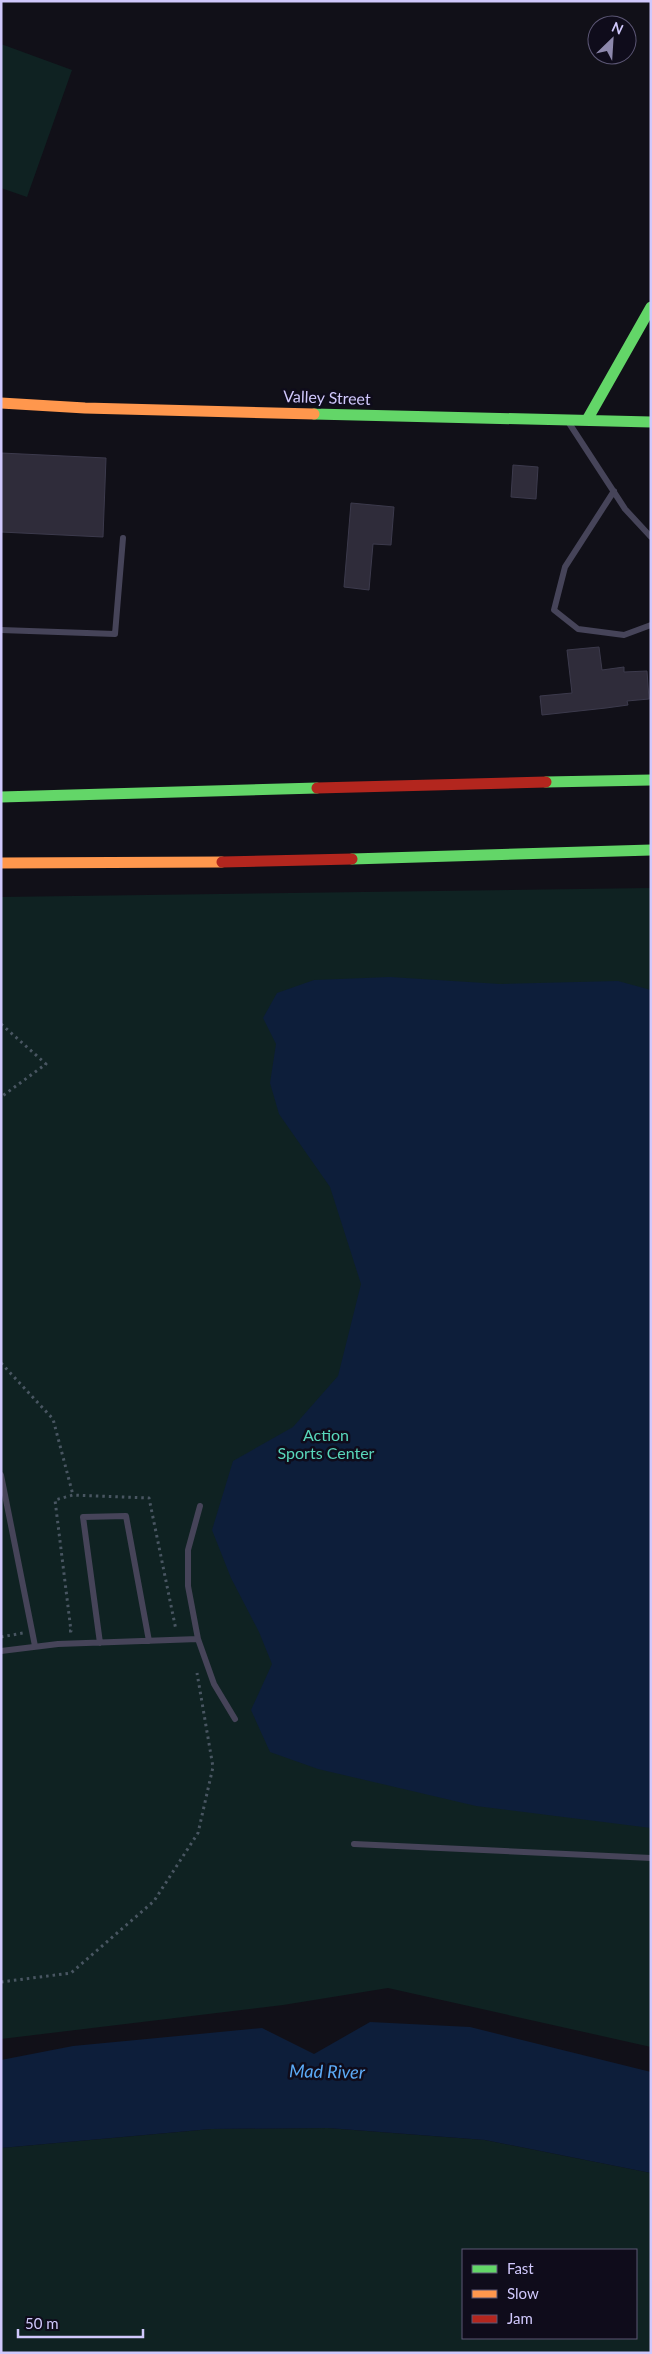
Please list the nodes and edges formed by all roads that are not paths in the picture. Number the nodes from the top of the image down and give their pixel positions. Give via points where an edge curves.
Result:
1 (651, 307) edge
2 (1, 403) edge
3 (567, 420) junction
4 (587, 420) junction
5 (651, 422) edge
6 (614, 491) junction
7 (651, 537) edge
8 (123, 538) dead end
9 (651, 625) edge
10 (1, 630) edge
11 (651, 780) edge
12 (1, 797) edge
13 (651, 850) edge
14 (1, 863) edge
15 (1, 1476) edge
16 (200, 1506) dead end
17 (198, 1639) junction
18 (149, 1641) junction
19 (100, 1643) junction
20 (35, 1646) junction
21 (1, 1651) edge
22 (235, 1719) dead end
23 (354, 1844) dead end
24 (651, 1858) edge

1 - 4 main road
2 - 3 main road, Valley Street
3 - 4 main road, Valley Street
3 - 6 lane
4 - 5 main road, Valley Street
6 - 7 lane via 625,509
6 - 9 lane via 565,566 554,610 578,629 624,635
8 - 10 lane via 114,634
11 - 12 main road
13 - 14 main road via 302,861
15 - 20 lane
16 - 17 lane via 188,1550 188,1586
17 - 18 lane
17 - 22 lane via 214,1684
18 - 19 lane
18 - 19 lane via 126,1516 83,1517
19 - 20 lane
20 - 21 lane
23 - 24 lane

